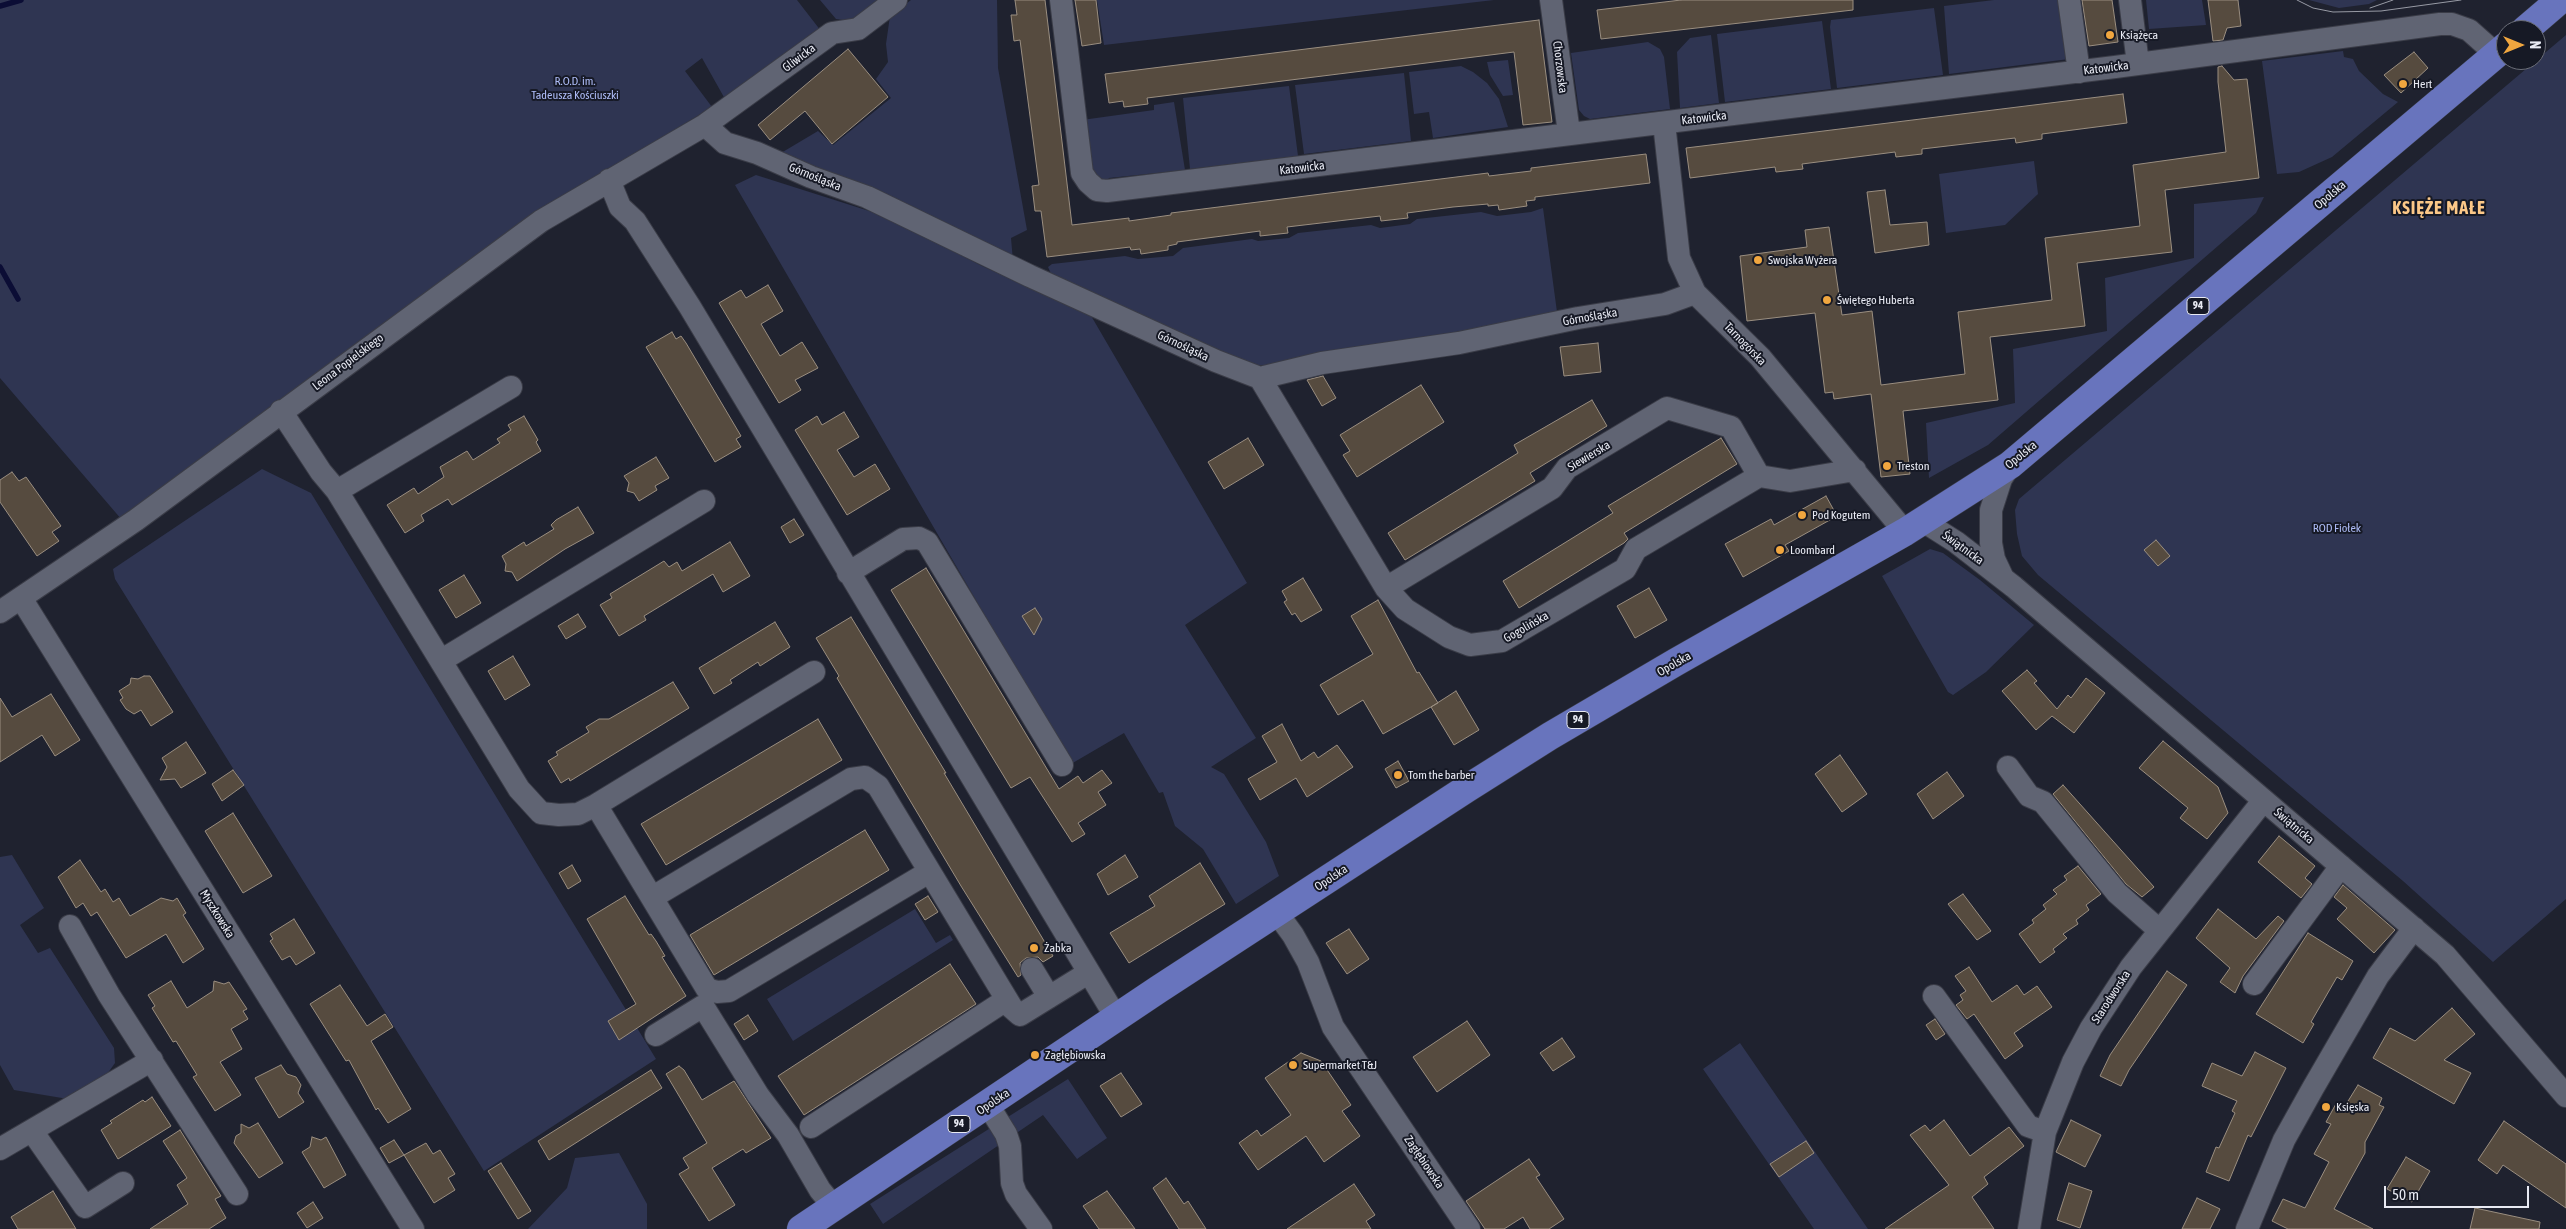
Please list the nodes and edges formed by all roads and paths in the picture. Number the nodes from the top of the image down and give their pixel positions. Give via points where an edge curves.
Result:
1 (896, 0) edge
2 (1061, 0) edge
3 (1551, 0) edge
4 (2069, 0) edge
5 (2130, 0) edge
6 (2560, 0) edge
7 (2537, 20) edge
8 (2496, 47) edge
9 (2496, 54) edge
10 (2138, 64) junction
11 (2079, 72) junction
12 (1664, 123) junction
13 (705, 126) junction
14 (1569, 133) junction
15 (608, 180) junction
16 (1695, 293) junction
17 (1260, 378) junction
18 (511, 387) dead end
19 (281, 412) junction
20 (2010, 465) junction
21 (1855, 470) junction
22 (1759, 476) junction
23 (338, 491) junction
24 (704, 501) dead end
25 (1914, 526) junction
26 (848, 573) junction
27 (2003, 577) junction
28 (1386, 588) junction
29 (21, 598) junction
30 (0, 612) edge
31 (442, 660) junction
32 (814, 672) dead end
33 (1062, 765) dead end
34 (2008, 767) dead end
35 (2263, 801) junction
36 (596, 805) junction
37 (2341, 866) junction
38 (929, 872) junction
39 (653, 897) junction
40 (1277, 913) junction
41 (70, 926) dead end
42 (2414, 928) junction
43 (2159, 930) junction
44 (1032, 968) dead end
45 (1088, 973) junction
46 (2254, 984) dead end
47 (1934, 996) dead end
48 (1049, 997) junction
49 (1006, 1000) junction
50 (1117, 1019) junction
51 (656, 1035) dead end
52 (152, 1060) junction
53 (2566, 1096) edge
54 (988, 1105) junction
55 (811, 1127) dead end
56 (32, 1131) junction
57 (2045, 1132) junction
58 (0, 1149) edge
59 (123, 1183) dead end
60 (237, 1194) dead end
61 (835, 1208) junction
62 (413, 1229) edge
63 (801, 1229) edge
64 (1041, 1229) edge
65 (1469, 1229) edge
66 (2029, 1229) edge
67 (2247, 1229) edge

1 - 13 street, Gliwicka via 858,29 832,33
2 - 14 street, Katowicka via 1082,173 1097,190 1144,188
3 - 14 street, Chorzowska
4 - 11 street
5 - 10 street
6 - 7 main road
8 - 10 street, Katowicka via 2452,24
9 - 20 main road, Opolska / 94
10 - 11 street, Katowicka
11 - 12 street, Katowicka
12 - 14 street, Katowicka
12 - 16 street, Tarnogórska via 1679,258
13 - 15 street, Leona Popielskiego
13 - 17 street, Górnośląska via 725,143 867,197 1048,284
15 - 19 street, Leona Popielskiego via 506,246
15 - 26 street via 620,207 635,221 690,307
16 - 17 street, Górnośląska via 1665,304 1578,318 1459,344 1322,363
16 - 21 street, Tarnogórska via 1760,357
17 - 28 street, Gogolińska
18 - 23 street
19 - 23 street via 321,472
19 - 29 street, Leona Popielskiego via 136,520
20 - 25 main road, Opolska / 94
20 - 27 street, Świątnicka via 2001,479 1991,510 1994,559
21 - 22 street via 1790,482
21 - 25 street, Tarnogórska
22 - 28 street, Gogolińska via 1636,549 1625,569 1502,641 1470,644 1448,637 1405,609
22 - 28 street, Siewierska via 1731,427 1667,408 1567,468 1552,488
23 - 31 street
24 - 31 street
25 - 27 street, Świątnicka
25 - 40 main road, Opolska / 94 via 1550,736
26 - 33 street via 904,539 919,538 927,542
26 - 45 street
27 - 35 street, Świątnicka
29 - 30 street, Leona Popielskiego
29 - 62 street, Myszkowska
31 - 36 street via 519,789 541,813 559,816 578,814
32 - 36 street
34 - 43 street via 2029,796 2043,802 2117,893
35 - 37 street, Świątnicka
35 - 43 street, Starodworska
36 - 39 street
37 - 42 street, Świątnicka
37 - 46 street
38 - 39 street via 878,786 859,776
38 - 39 street via 729,991 707,989
38 - 49 street
40 - 50 main road, Opolska / 94
40 - 65 street, Zagłębiowska via 1294,935 1308,962 1332,1027
41 - 52 street via 109,995
42 - 53 street, Świątnicka via 2445,955
42 - 67 street via 2378,976 2284,1140
43 - 57 street, Starodworska via 2107,1000 2091,1028 2055,1102
44 - 48 street
45 - 48 street
45 - 50 street
47 - 57 street via 2028,1126
48 - 49 street via 1020,1015
49 - 55 street
50 - 54 main road, Opolska / 94
51 - 61 street via 703,1006 758,1095 788,1135 820,1190
52 - 56 street
52 - 60 street
54 - 61 main road, Opolska / 94
54 - 64 street via 1010,1146 1012,1183 1016,1194
56 - 58 street
56 - 59 street via 85,1207
57 - 66 street, Starodworska
61 - 63 main road, Opolska / 94

